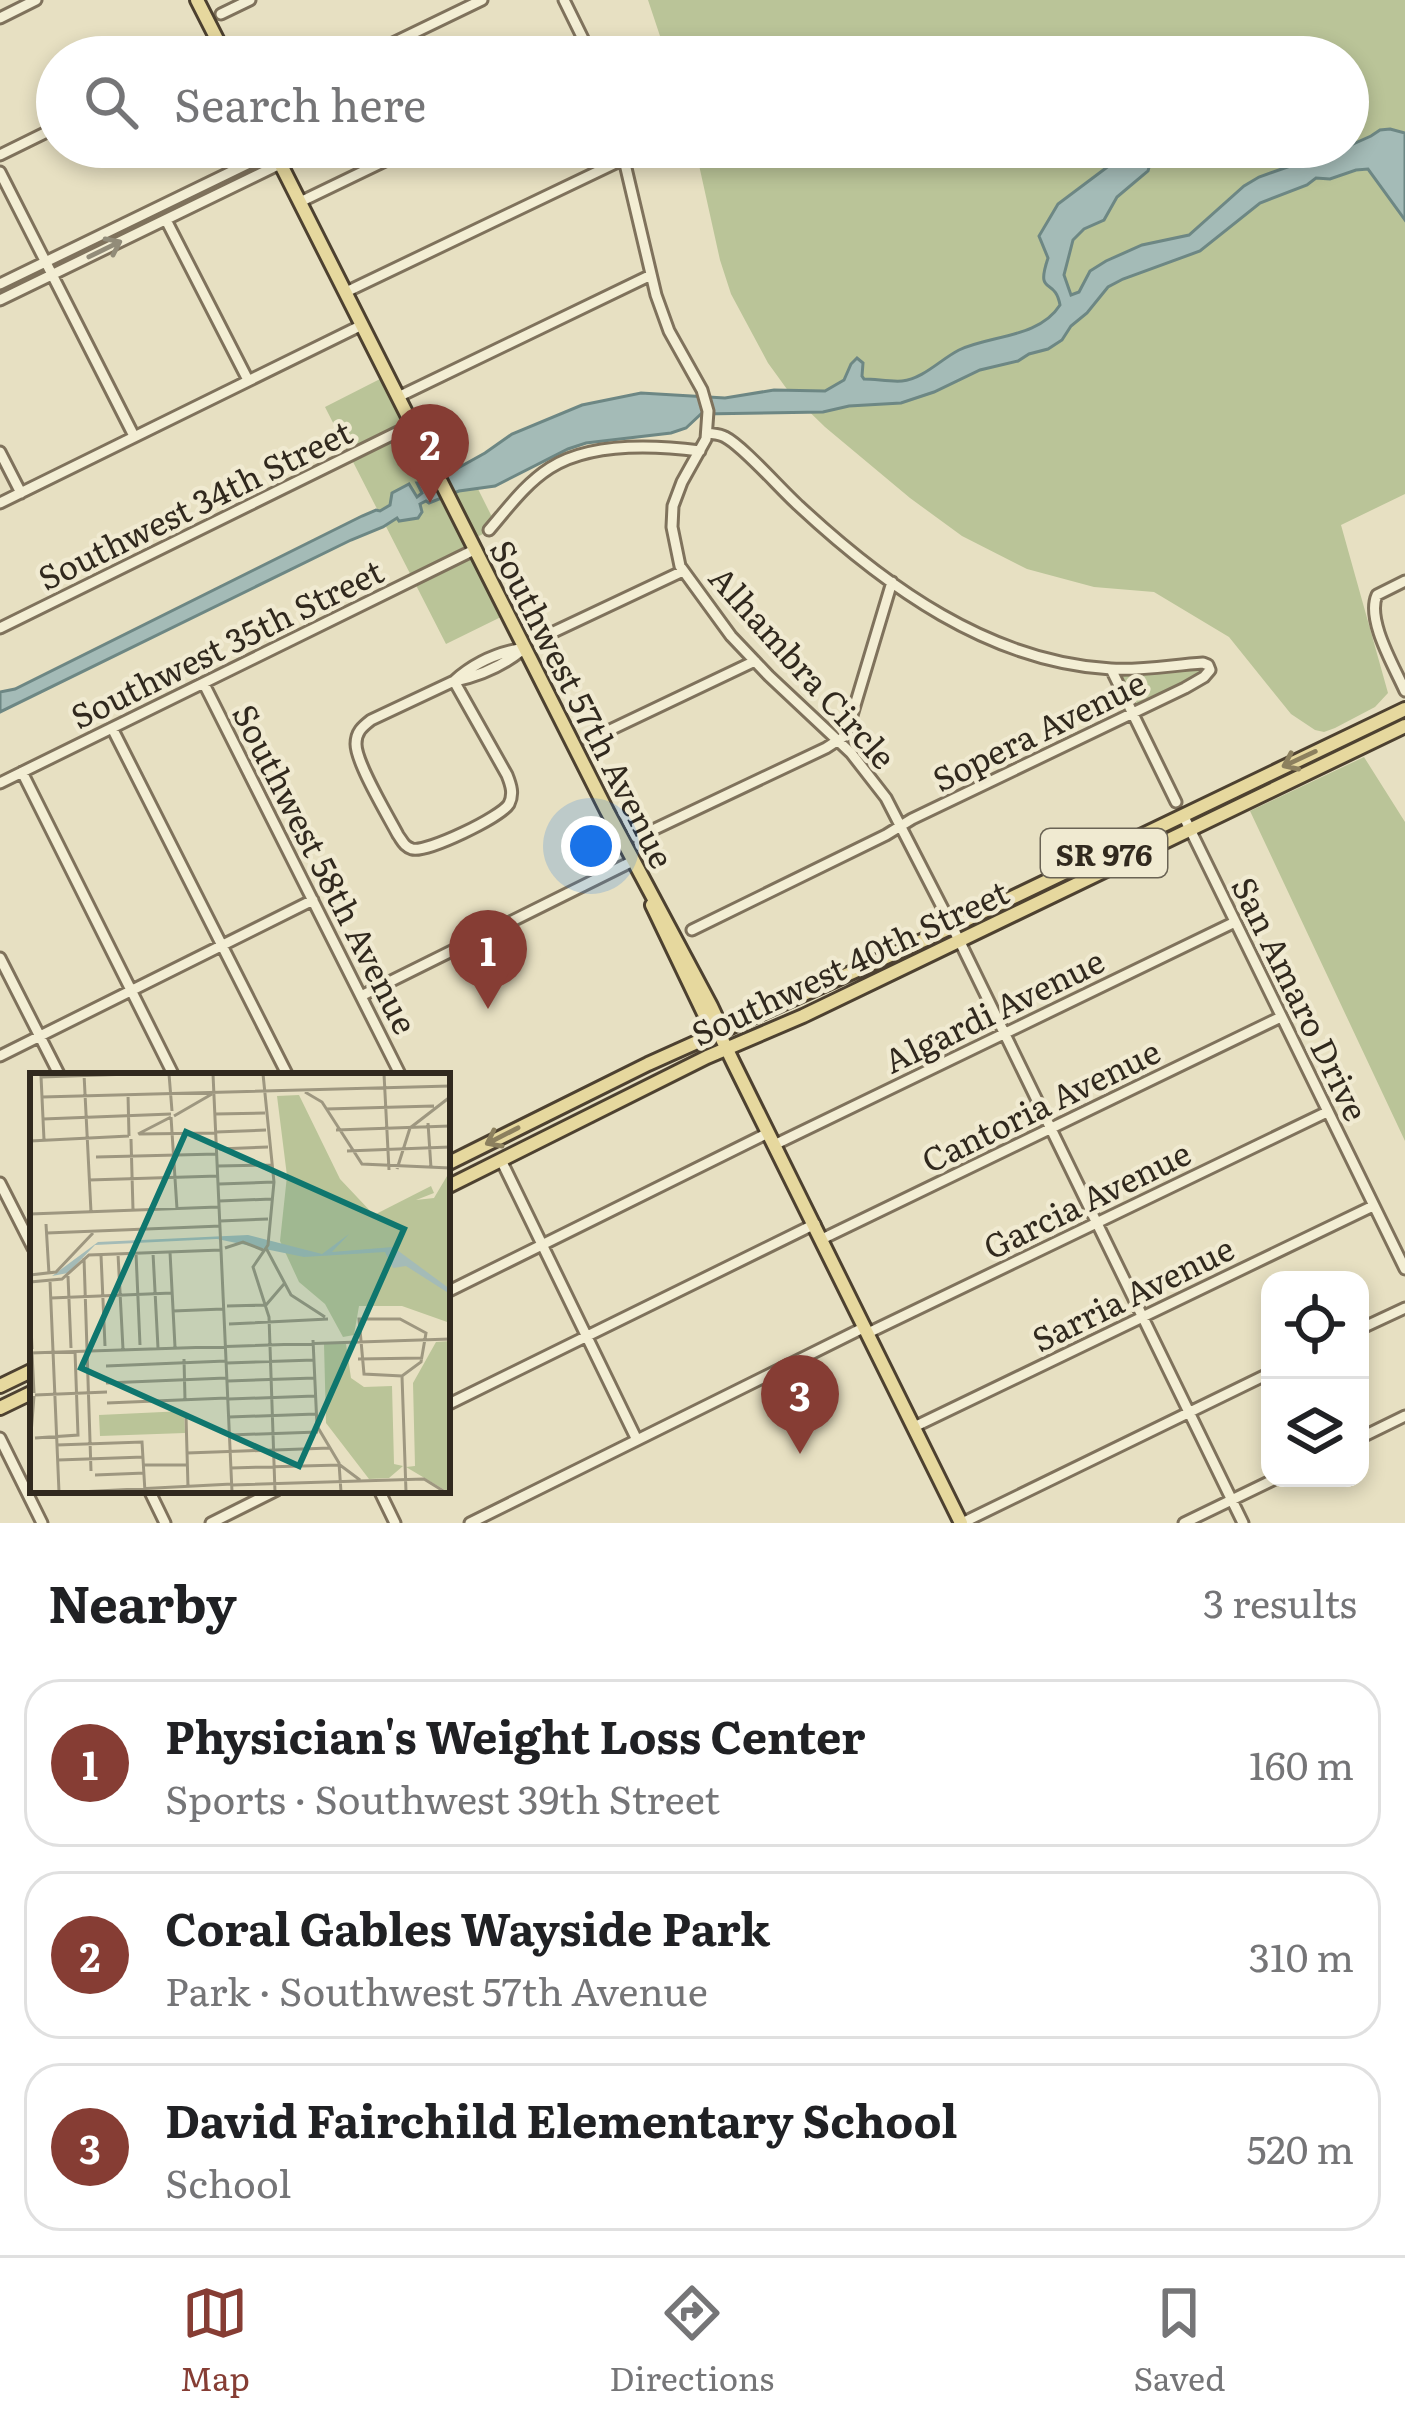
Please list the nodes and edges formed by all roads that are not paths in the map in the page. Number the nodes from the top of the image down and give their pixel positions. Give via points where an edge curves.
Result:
1 (36, 0) edge
2 (197, 0) edge
3 (250, 0) edge
4 (482, 0) edge
5 (564, 0) edge
6 (221, 14) dead end
7 (0, 18) edge
8 (216, 36) edge
9 (407, 36) edge
10 (582, 36) edge
11 (36, 137) edge
12 (0, 155) edge
13 (245, 168) edge
14 (252, 168) edge
15 (282, 168) edge
16 (370, 168) edge
17 (593, 168) edge
18 (626, 168) edge
19 (0, 172) edge
20 (300, 202) junction
21 (166, 220) junction
22 (46, 262) junction
23 (52, 274) junction
24 (651, 275) junction
25 (0, 284) edge
26 (346, 292) junction
27 (0, 300) edge
28 (362, 325) junction
29 (248, 380) junction
30 (398, 397) junction
31 (412, 425) junction
32 (707, 433) junction
33 (134, 436) junction
34 (700, 451) junction
35 (0, 452) edge
36 (20, 493) junction
37 (0, 503) edge
38 (489, 530) dead end
39 (476, 549) junction
40 (683, 571) junction
41 (1405, 580) edge
42 (892, 582) junction
43 (0, 628) edge
44 (543, 637) dead end
45 (525, 648) junction
46 (755, 661) junction
47 (1111, 669) junction
48 (454, 681) junction
49 (204, 684) junction
50 (1405, 691) edge
51 (1405, 709) edge
52 (1132, 713) junction
53 (1405, 726) edge
54 (112, 728) junction
55 (589, 740) dead end
56 (838, 741) junction
57 (22, 772) junction
58 (0, 783) edge
59 (1179, 809) junction
60 (901, 826) junction
61 (1190, 830) junction
62 (638, 837) dead end
63 (634, 860) junction
64 (313, 901) junction
65 (1234, 922) junction
66 (952, 927) junction
67 (692, 930) dead end
68 (959, 940) junction
69 (222, 946) junction
70 (0, 958) edge
71 (131, 991) junction
72 (361, 996) junction
73 (1281, 1017) junction
74 (719, 1033) junction
75 (1004, 1034) junction
76 (40, 1036) junction
77 (726, 1048) junction
78 (0, 1057) edge
79 (58, 1073) edge
80 (172, 1073) edge
81 (286, 1073) edge
82 (400, 1073) edge
83 (557, 1109) junction
84 (1328, 1112) junction
85 (542, 1117) junction
86 (1051, 1128) junction
87 (550, 1135) junction
88 (772, 1139) junction
89 (534, 1143) junction
90 (501, 1160) junction
91 (450, 1164) edge
92 (0, 1183) edge
93 (451, 1185) edge
94 (1373, 1206) junction
95 (1097, 1223) junction
96 (814, 1224) junction
97 (822, 1239) junction
98 (30, 1242) edge
99 (542, 1245) junction
100 (1405, 1269) edge
101 (450, 1291) edge
102 (1405, 1308) edge
103 (1143, 1317) junction
104 (1369, 1325) edge
105 (866, 1330) junction
106 (586, 1336) junction
107 (30, 1371) edge
108 (1261, 1378) edge
109 (0, 1386) edge
110 (30, 1393) edge
111 (450, 1404) edge
112 (0, 1408) edge
113 (1190, 1413) junction
114 (1405, 1416) edge
115 (914, 1427) junction
116 (1369, 1434) edge
117 (0, 1438) edge
118 (637, 1440) junction
119 (1261, 1486) edge
120 (150, 1493) edge
121 (271, 1493) edge
122 (380, 1493) edge
123 (1232, 1500) junction
124 (42, 1523) edge
125 (165, 1523) edge
126 (211, 1523) edge
127 (395, 1523) edge
128 (470, 1523) edge
129 (961, 1523) edge
130 (1184, 1523) edge
131 (1244, 1523) edge

1 - 7 street
2 - 8 main road
3 - 6 street
4 - 9 street
5 - 10 street
11 - 12 street
13 - 22 street
14 - 21 street
15 - 20 main road, Southwest 57th Avenue
16 - 20 street
17 - 26 street
18 - 24 street, Alhambra Circle
19 - 22 street
20 - 26 main road, Southwest 57th Avenue
23 -> 21 street
21 - 29 street
22 - 23 street
22 - 25 street
23 - 27 street
23 - 33 street
24 - 30 street
24 - 32 street, Alhambra Circle via 669,331 704,395
26 - 28 main road, Southwest 57th Avenue
28 - 29 street
28 - 30 main road, Southwest 57th Avenue
29 - 33 street
30 - 31 main road, Southwest 57th Avenue
31 - 39 main road, Southwest 57th Avenue
31 - 43 street, Southwest 34th Street
32 - 34 street, Alhambra Circle
32 - 42 street via 728,438
33 - 36 street
34 - 38 street via 640,447 572,457 532,482
34 - 40 street, Alhambra Circle via 672,514
35 - 36 street
36 - 37 street
39 - 45 main road, Southwest 57th Avenue
39 - 49 street, Southwest 35th Street
40 - 44 street
40 - 46 street, Alhambra Circle
41 - 50 street via 1377,595 1372,608
42 - 47 street via 1003,644
42 - 56 street
45 - 48 street via 503,651
45 - 63 main road, Southwest 57th Avenue
46 - 55 street
46 - 56 street, Alhambra Circle
47 - 52 street, San Amaro Drive
47 - 52 street, Sopera Avenue via 1209,667 1200,680
48 - 48 street via 370,720 357,736 358,756 413,849 489,820 511,800 507,775
49 - 54 street, Southwest 35th Street
49 - 64 street, Southwest 58th Avenue
51 -> 59 main road, Southwest 40th Street / SR 976
52 - 59 street, San Amaro Drive
52 - 60 street, Sopera Avenue
53 - 61 main road, Southwest 40th Street / SR 976
54 - 57 street, Southwest 35th Street
54 - 69 street
56 - 60 street, Alhambra Circle
56 - 62 street
57 - 58 street, Southwest 35th Street
57 - 71 street
59 - 61 street, San Amaro Drive
59 - 66 main road, Southwest 40th Street / SR 976
60 - 66 street, Alhambra Circle
60 - 67 street, Sopera Avenue
61 - 65 street, San Amaro Drive
61 - 68 main road, Southwest 40th Street / SR 976
63 - 72 street
63 - 74 main road, Southwest 57th Avenue
64 - 69 street
64 - 72 street, Southwest 58th Avenue
65 - 73 street, San Amaro Drive
65 - 75 street, Algardi Avenue
66 - 68 street, Alhambra Circle
66 - 74 main road, Southwest 40th Street / SR 976
68 - 75 street, Alhambra Circle
68 - 77 main road, Southwest 40th Street / SR 976
69 - 71 street
69 - 81 street
70 - 76 street
71 - 76 street
71 - 80 street
72 - 82 street, Southwest 58th Avenue
73 - 84 street, San Amaro Drive
73 - 86 street, Cantoria Avenue
74 - 77 main road, Southwest 57th Avenue
74 - 83 main road, Southwest 40th Street / SR 976
75 - 86 street, Alhambra Circle
75 - 88 street, Algardi Avenue
76 - 78 street
76 - 79 street
77 - 87 main road, Southwest 40th Street / SR 976
77 - 88 main road, Southwest 57th Avenue
83 - 85 main road, Southwest 40th Street / SR 976
83 - 87 main road
84 - 94 street, San Amaro Drive
84 - 95 street, Garcia Avenue
85 - 89 main road
85 -> 91 main road, Southwest 40th Street / SR 976
86 - 95 street, Alhambra Circle
86 - 97 street, Cantoria Avenue
87 - 89 main road, Southwest 40th Street / SR 976
88 - 96 main road, Southwest 57th Avenue
88 - 99 street, Algardi Avenue
89 - 90 main road, Southwest 40th Street / SR 976
90 - 93 main road, Southwest 40th Street / SR 976
90 - 99 street
92 - 98 street
94 - 100 street, San Amaro Drive
94 - 103 street, Sarria Avenue
95 - 103 street, Alhambra Circle
95 - 105 street, Garcia Avenue
96 - 97 main road, Southwest 57th Avenue
96 - 106 street
97 - 105 main road, Southwest 57th Avenue
99 - 101 street, Algardi Avenue
99 - 106 street
102 - 104 street
103 - 113 street, Alhambra Circle
103 - 115 street, Sarria Avenue
105 - 115 main road, Southwest 57th Avenue
105 - 118 street, Garcia Avenue
106 - 111 street
106 - 118 street
107 - 109 main road
108 - 113 street
110 - 112 main road
113 - 123 street, Alhambra Circle
113 - 129 street
114 - 116 street
115 - 129 main road, Southwest 57th Avenue
117 - 124 street
118 - 128 street, Garcia Avenue
119 - 123 street
120 - 125 street
121 - 126 street
122 - 127 street
123 - 130 street
123 - 131 street, Alhambra Circle

